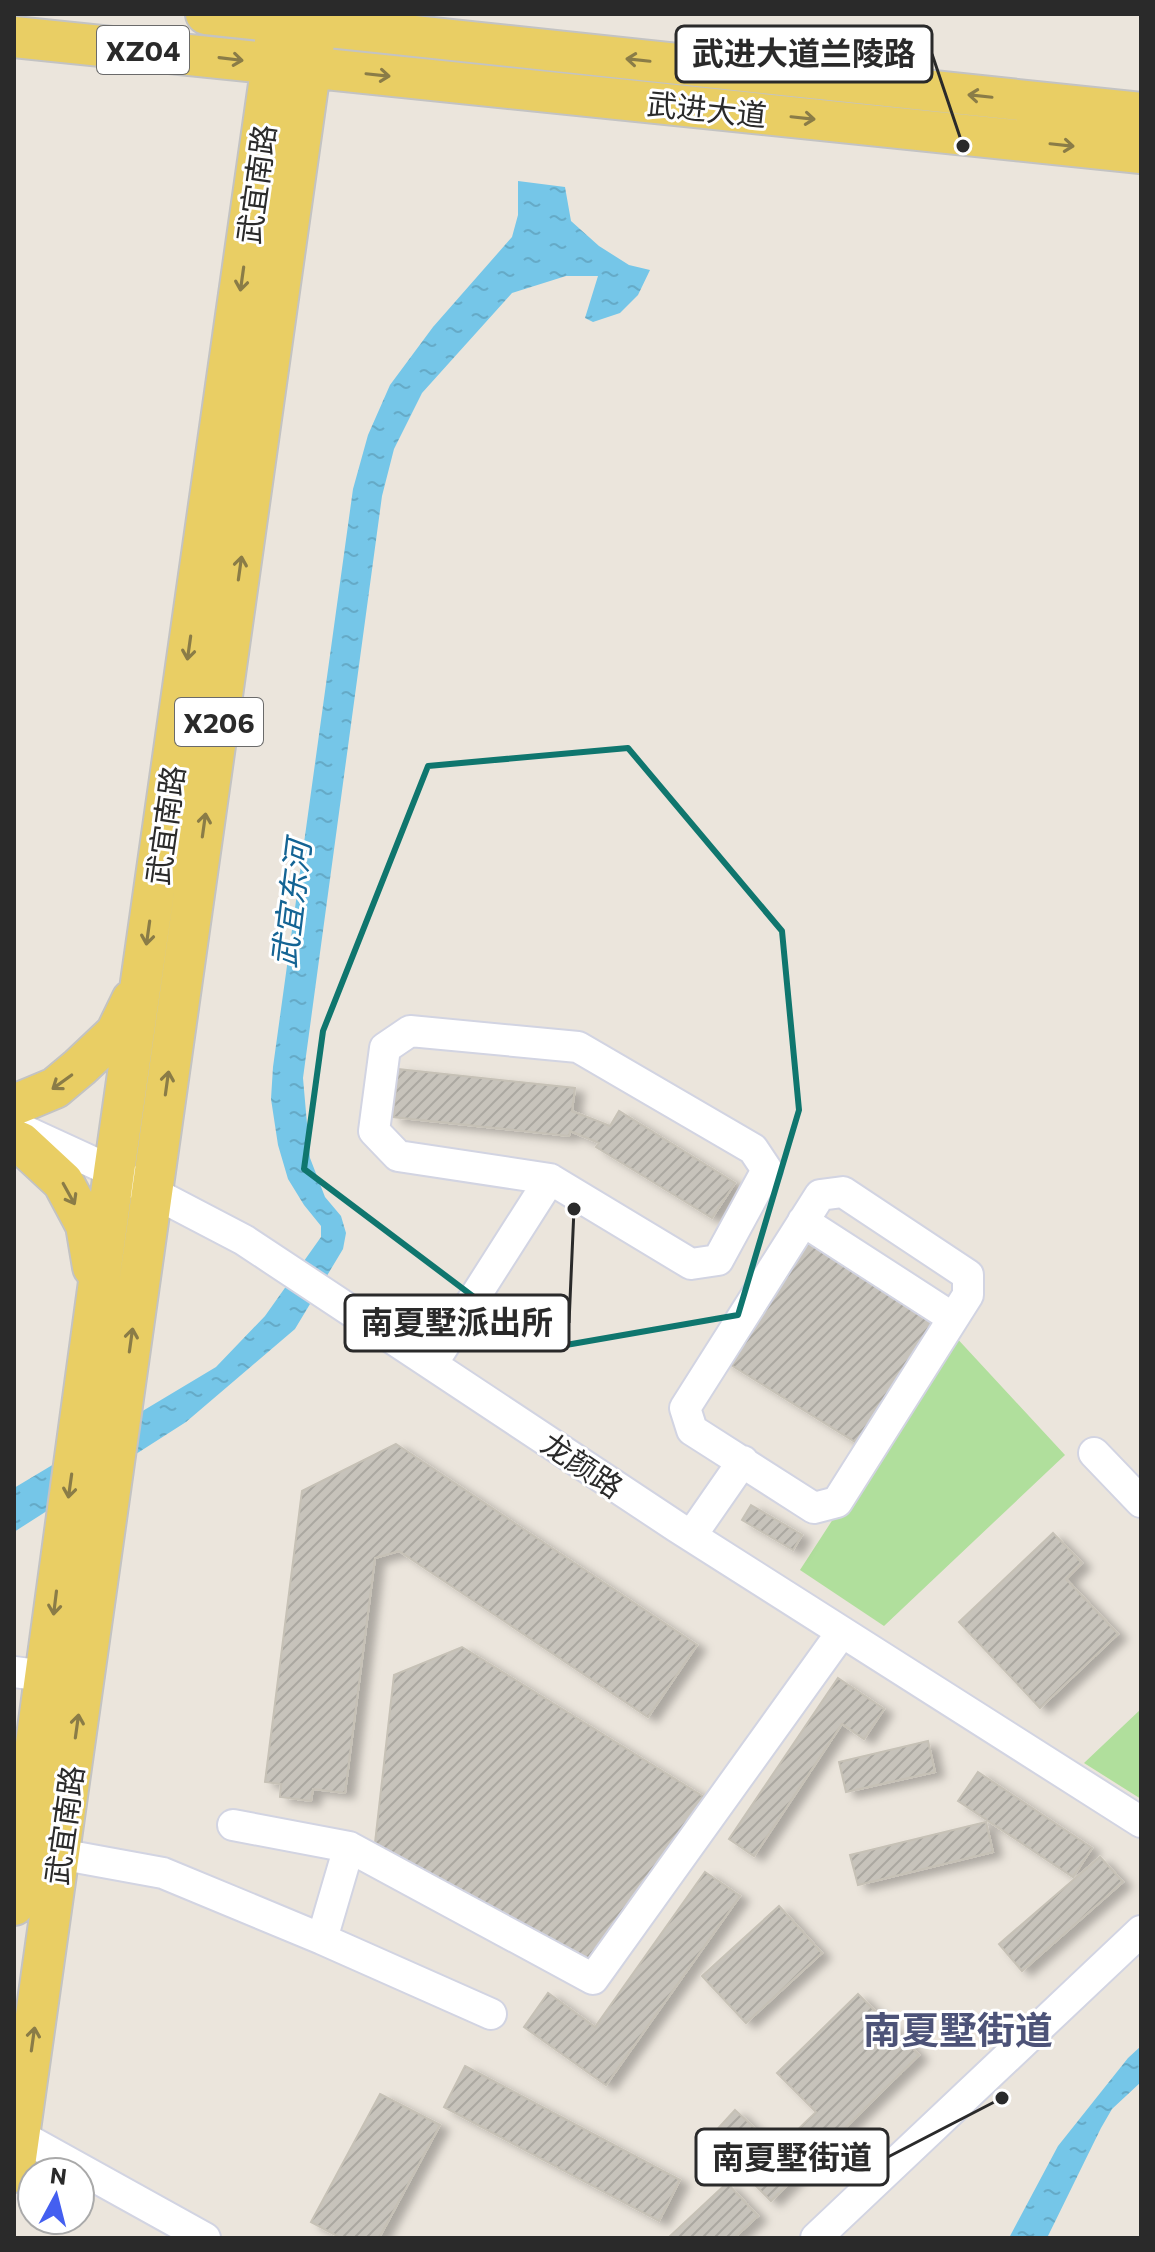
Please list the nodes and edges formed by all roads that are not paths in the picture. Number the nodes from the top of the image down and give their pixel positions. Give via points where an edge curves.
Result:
1 (206, 14) edge
2 (298, 19) edge
3 (14, 37) edge
4 (272, 64) junction
5 (311, 68) junction
6 (1141, 113) edge
7 (1141, 153) edge
8 (142, 978) junction
9 (14, 1103) edge
10 (14, 1126) edge
11 (14, 1140) edge
12 (114, 1172) junction
13 (550, 1179) junction
14 (152, 1190) junction
15 (803, 1221) junction
16 (98, 1291) junction
17 (953, 1318) junction
18 (432, 1364) junction
19 (1094, 1453) dead end
20 (743, 1461) junction
21 (1141, 1502) edge
22 (691, 1536) junction
23 (842, 1632) junction
24 (30, 1674) edge
25 (1141, 1822) edge
26 (233, 1825) dead end
27 (349, 1847) junction
28 (59, 1854) junction
29 (14, 1905) edge
30 (1141, 1931) edge
31 (322, 1939) junction
32 (491, 2014) dead end
33 (16, 2146) edge
34 (205, 2238) edge
35 (816, 2238) edge

1 - 2 main road, XZ04
2 - 4 main road, 武宜南路 / X206
2 - 5 main road, 武宜南路 / X206
6 -> 2 main road, 武进大道 / XZ04
3 -> 4 main road, XZ04
4 - 5 main road, 武进大道 / XZ04
4 -> 8 main road, 武宜南路 / X206
5 -> 7 main road, 武进大道 / XZ04
14 -> 5 main road, 武宜南路 / X206
8 -> 9 main road via 116,1033 55,1088
8 - 12 main road, 武宜南路 / X206
10 - 12 street, 龙颜路
11 -> 16 main road via 63,1182 86,1225
12 - 14 street, 龙颜路
12 - 16 main road, 武宜南路 / X206
13 - 13 street via 691,1264 718,1260 767,1170 753,1149 578,1047 410,1031 385,1048 374,1131 398,1156
13 - 18 street
14 - 18 street, 龙颜路 via 244,1240
28 -> 14 main road, 武宜南路 / X206
15 - 17 street
15 - 17 street via 820,1195 843,1192 968,1275 968,1295
15 - 20 street via 685,1408 692,1430
16 -> 24 main road, 武宜南路 / X206 via 65,1526
17 - 20 street via 837,1502 814,1508
18 - 22 street, 龙颜路
19 - 21 street
20 - 22 street
22 - 23 street, 龙颜路
23 - 25 street, 龙颜路
23 - 27 street via 593,1979
24 - 29 main road, 武宜南路 / X206
26 - 27 street
27 - 31 street
28 - 31 street via 163,1873
33 -> 28 main road, 武宜南路 / X206
30 - 35 street
31 - 32 street
33 - 34 street

